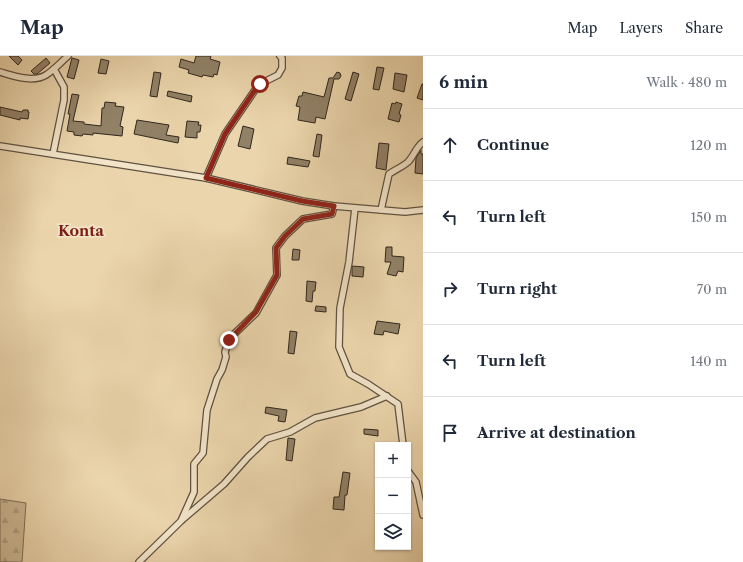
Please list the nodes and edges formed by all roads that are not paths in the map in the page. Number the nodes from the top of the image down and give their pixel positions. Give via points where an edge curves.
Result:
1 (68, 56) edge
2 (280, 56) edge
3 (54, 69) junction
4 (0, 72) edge
5 (423, 142) edge
6 (0, 146) edge
7 (53, 154) junction
8 (206, 178) junction
9 (334, 206) junction
10 (355, 208) junction
11 (381, 210) junction
12 (423, 210) edge
13 (387, 396) junction
14 (403, 442) edge
15 (411, 474) edge
16 (423, 515) edge
17 (181, 521) junction
18 (139, 562) edge

1 - 3 street
2 - 8 street via 282,68 278,75 260,84 255,90 225,134
3 - 4 street via 47,75 35,78 14,77
3 - 7 street via 64,87 64,100
5 - 11 street via 407,163 389,174
6 - 7 street
7 - 8 street
8 - 9 street
9 - 10 street
9 - 17 street via 332,214 303,219 285,236 276,248 277,275 256,312 229,340 224,352 226,357 222,370 207,410 202,453 194,464 194,492
10 - 11 street
10 - 13 street via 349,262 340,308 339,347 350,374
11 - 12 street
13 - 14 street via 398,404
13 - 17 street via 361,407 315,418 290,432 267,439 224,484
15 - 16 street via 416,482
17 - 18 street

